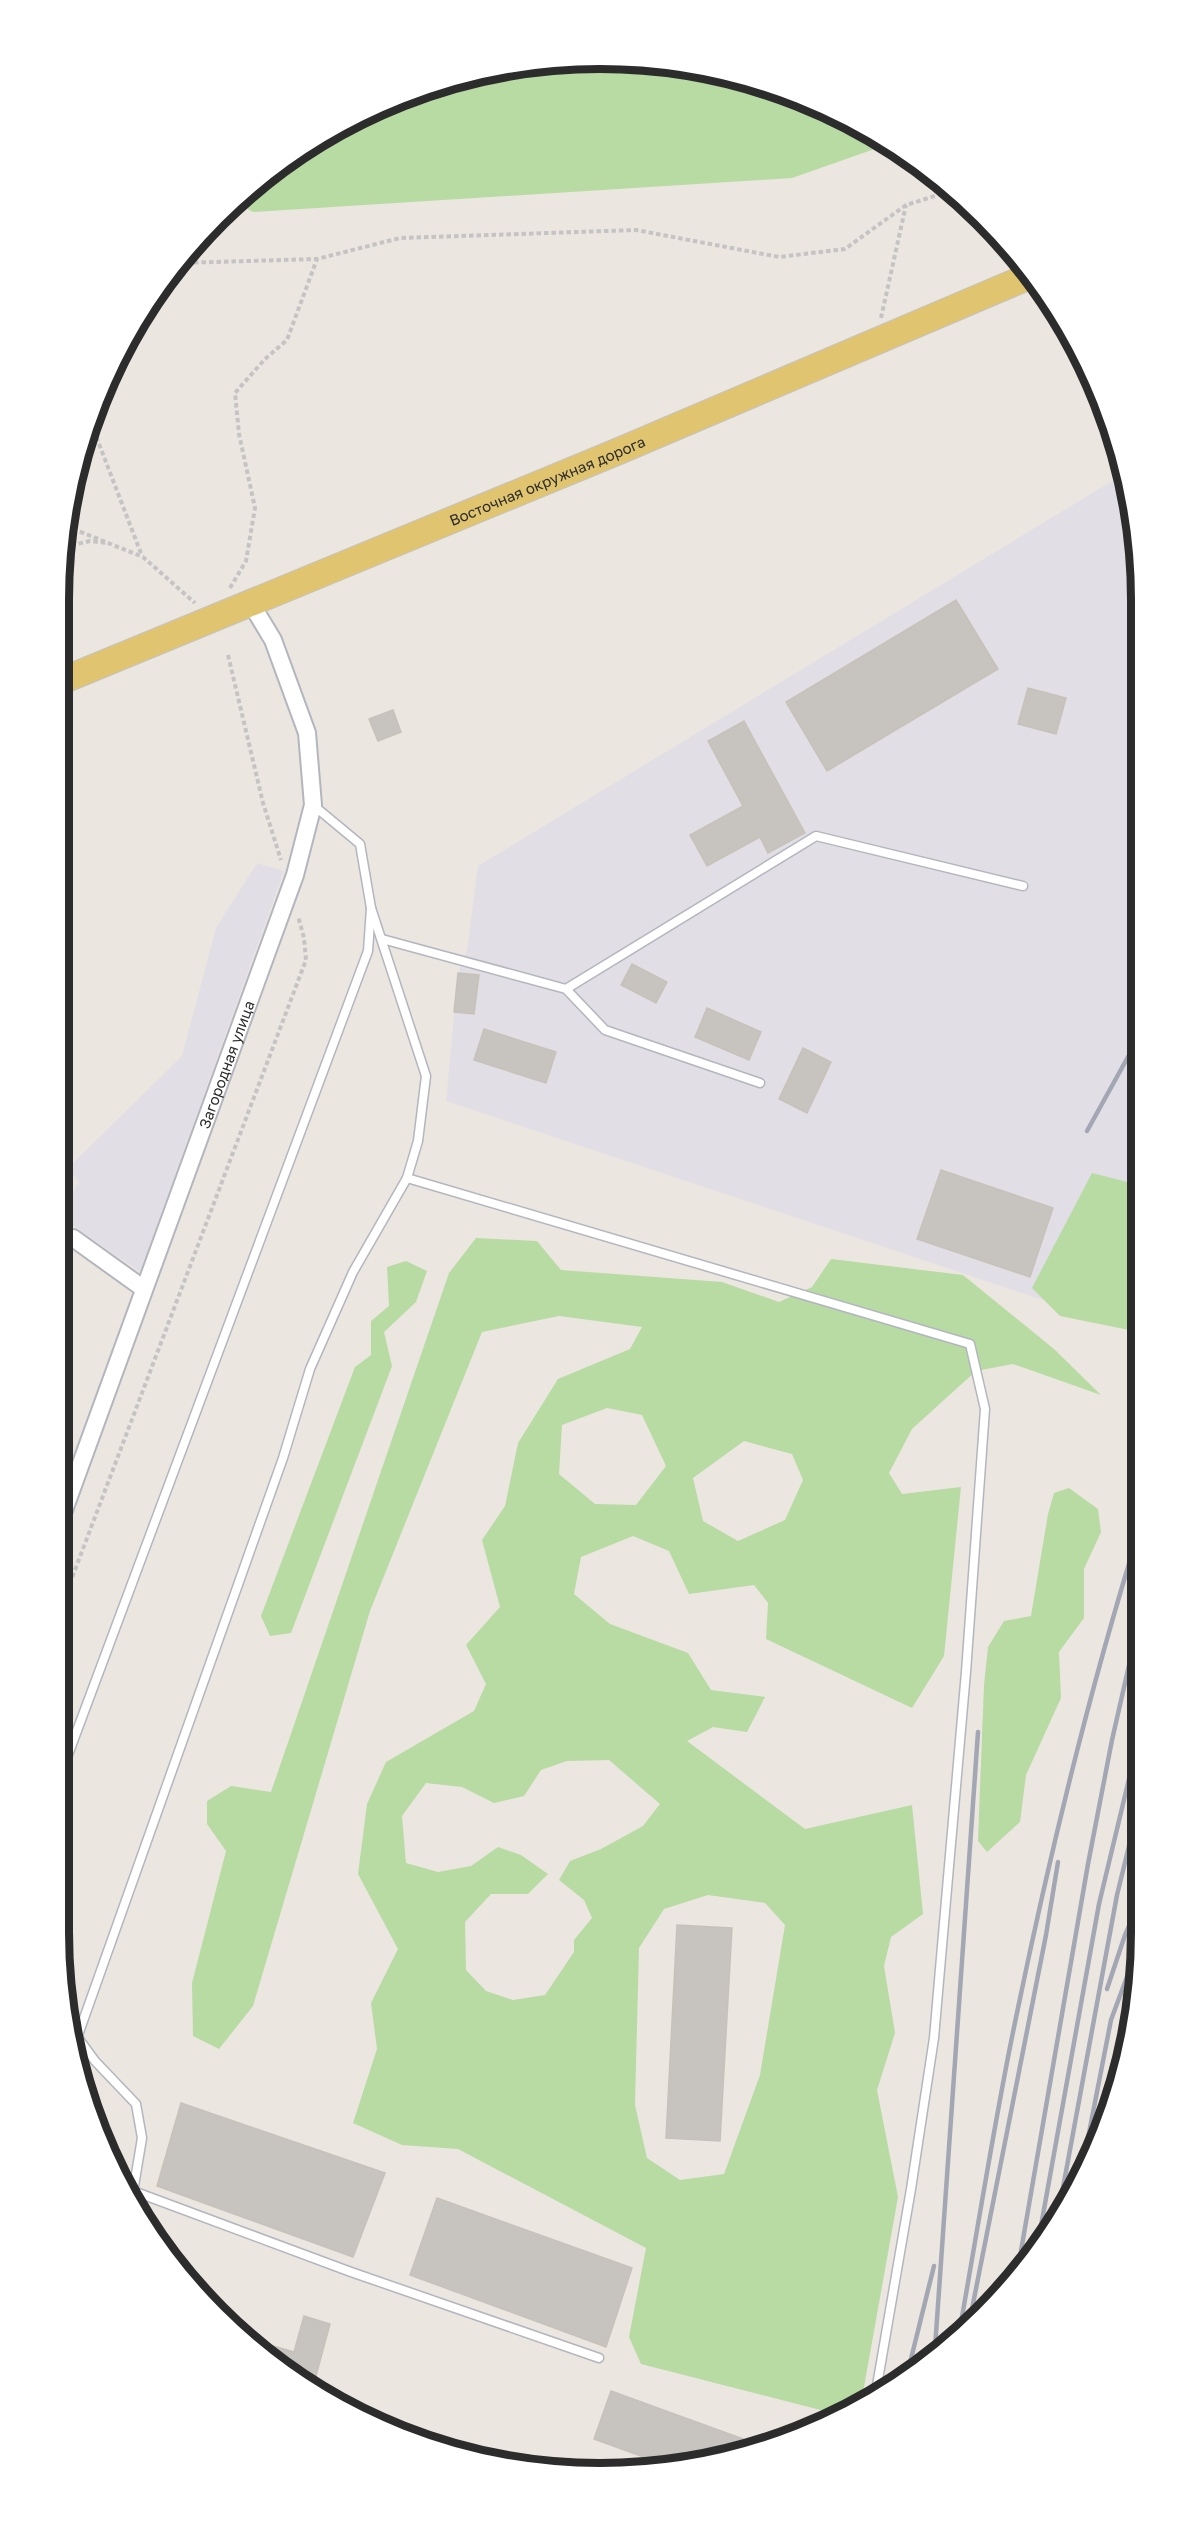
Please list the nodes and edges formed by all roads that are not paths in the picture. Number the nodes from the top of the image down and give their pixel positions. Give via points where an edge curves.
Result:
1 (1023, 279) edge
2 (240, 596) junction
3 (69, 677) edge
4 (313, 805) junction
5 (1023, 886) dead end
6 (371, 908) junction
7 (382, 939) junction
8 (566, 989) junction
9 (760, 1083) dead end
10 (407, 1178) junction
11 (72, 1238) dead end
12 (144, 1289) junction
13 (69, 1494) edge
14 (69, 1750) edge
15 (78, 2030) edge
16 (80, 2042) edge
17 (131, 2181) edge
18 (137, 2193) edge
19 (599, 2358) dead end
20 (877, 2385) edge

1 - 2 main road, Восточная окружная дорога via 619,451
2 - 3 main road, Восточная окружная дорога via 212,618
2 - 4 street, Загородная улица via 273,640 307,733
4 - 6 lane via 360,844
4 - 12 street, Загородная улица via 295,875
5 - 8 lane via 816,836
6 - 7 lane
6 - 14 lane via 368,951
7 - 8 lane
7 - 10 lane via 426,1076 418,1141
8 - 9 lane via 605,1030
10 - 15 lane via 352,1272 309,1369 283,1458
10 - 20 lane via 969,1344 985,1409 934,2038
11 - 12 street
12 - 13 street, Загородная улица
16 - 17 lane via 136,2104 142,2138
18 - 19 lane

